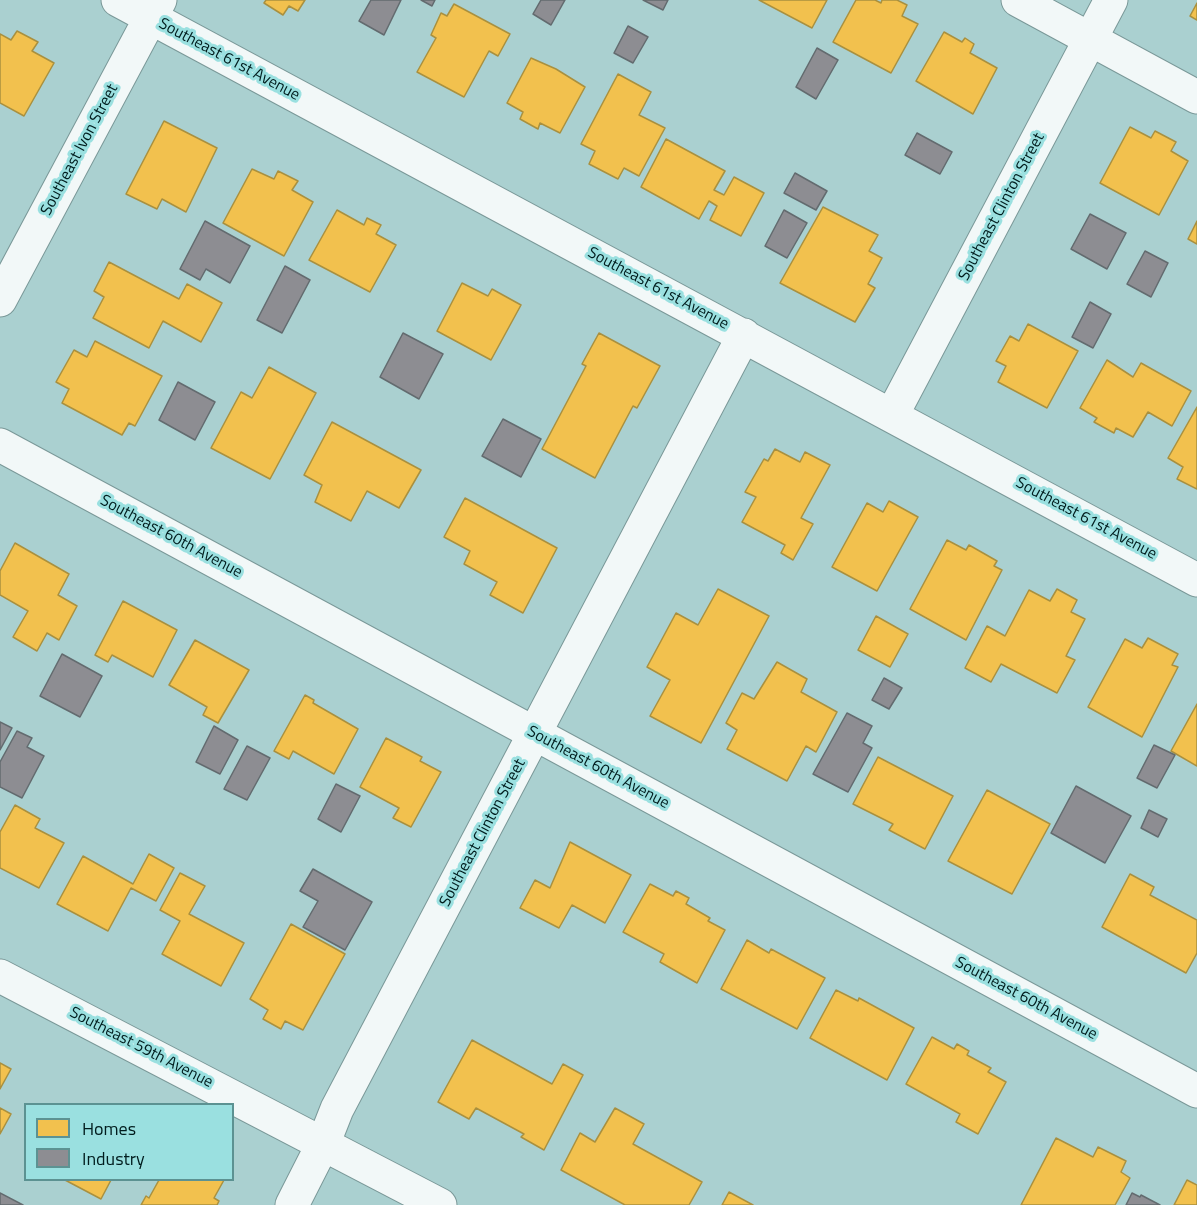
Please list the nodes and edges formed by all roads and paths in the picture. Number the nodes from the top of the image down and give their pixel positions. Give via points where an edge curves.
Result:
1 (118, 0) edge
2 (1018, 0) edge
3 (1111, 0) edge
4 (155, 9) edge
5 (1090, 39) junction
6 (1197, 97) edge
7 (0, 300) edge
8 (744, 335) junction
9 (892, 414) junction
10 (0, 445) edge
11 (1197, 580) edge
12 (536, 735) junction
13 (0, 976) edge
14 (1197, 1091) edge
15 (324, 1142) junction
16 (291, 1205) edge
17 (441, 1205) edge

1 - 4 street, Southeast 61st Avenue
2 - 5 street
3 - 5 street, Southeast Clinton Street
4 - 7 street, Southeast Ivon Street
4 - 8 street, Southeast 61st Avenue
5 - 6 street
5 - 9 street, Southeast Clinton Street
8 - 9 street, Southeast 61st Avenue
8 - 12 street, Southeast Clinton Street
9 - 11 street, Southeast 61st Avenue
10 - 12 street, Southeast 60th Avenue
12 - 14 street, Southeast 60th Avenue
12 - 15 street, Southeast Clinton Street via 337,1109
13 - 15 street, Southeast 59th Avenue
15 - 16 street, Southeast Clinton Street
15 - 17 street, Southeast 59th Avenue

